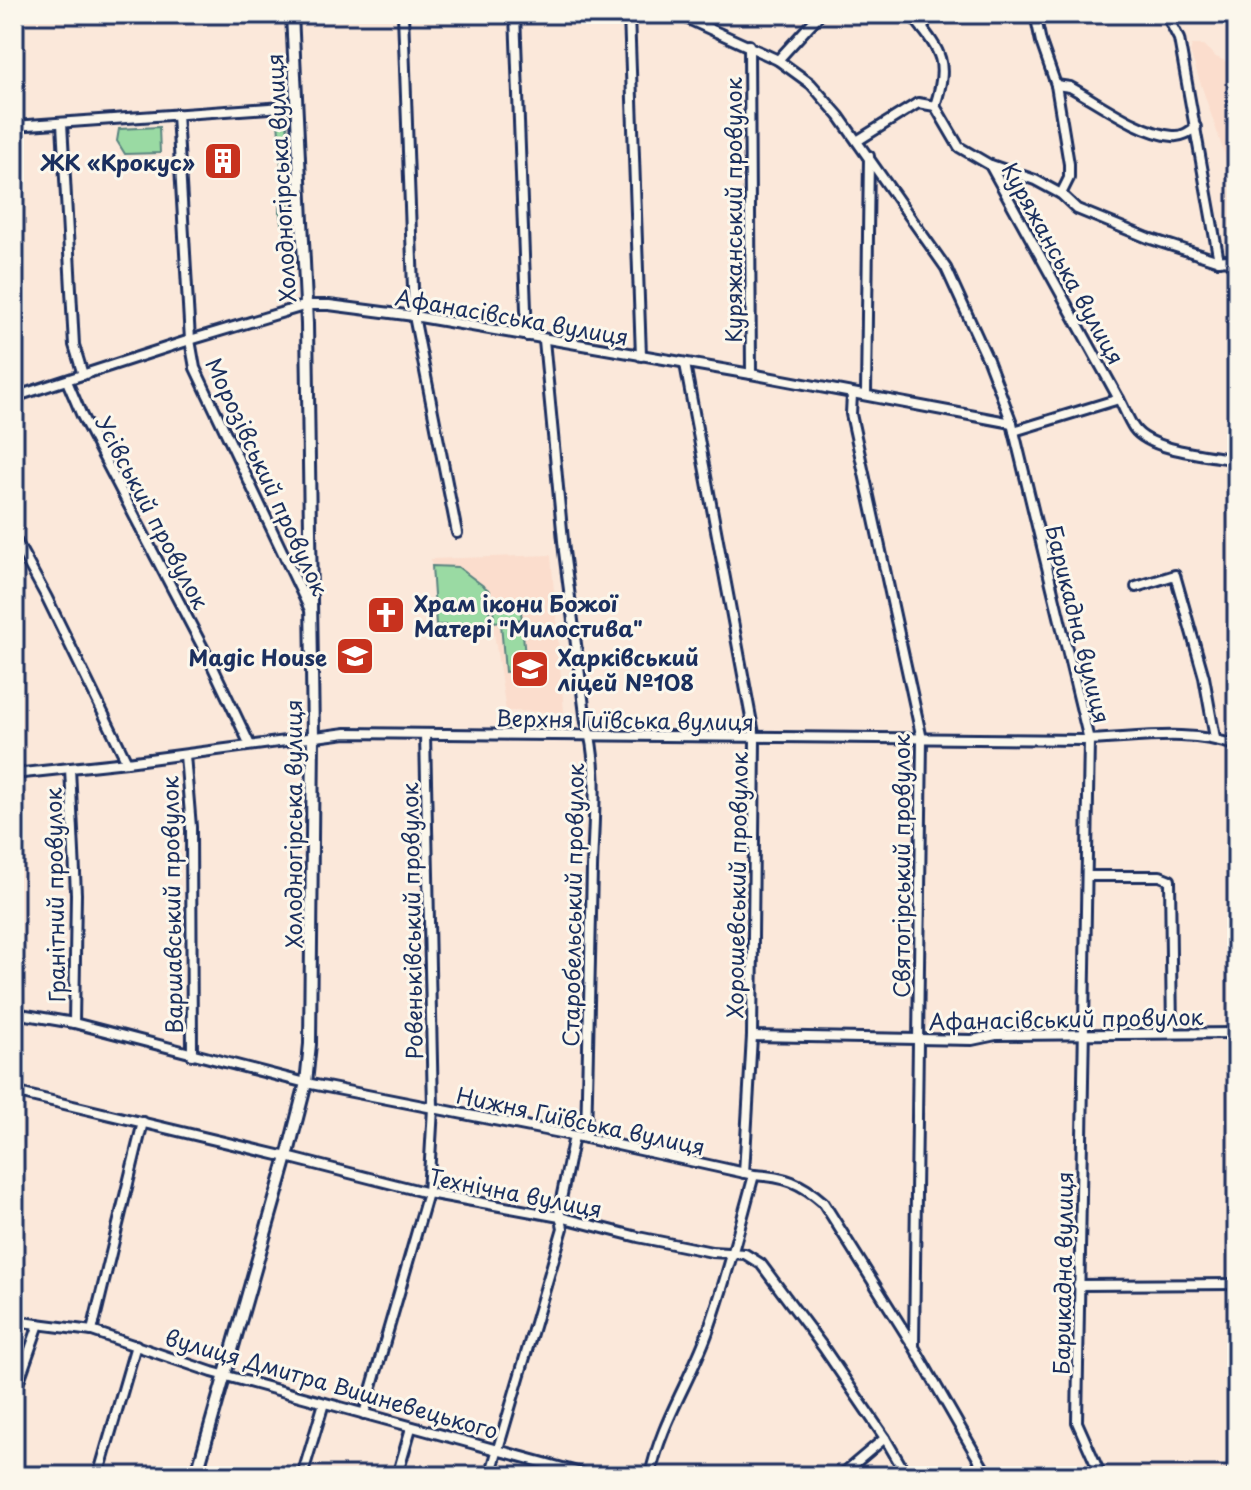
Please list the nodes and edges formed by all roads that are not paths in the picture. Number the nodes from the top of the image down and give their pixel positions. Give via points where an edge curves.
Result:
1 (292, 14) edge
2 (403, 14) edge
3 (515, 14) edge
4 (629, 14) edge
5 (677, 14) edge
6 (820, 14) edge
7 (911, 14) edge
8 (927, 14) edge
9 (1035, 14) edge
10 (1166, 14) edge
11 (923, 29) junction
12 (749, 45) junction
13 (778, 60) junction
14 (1056, 85) junction
15 (297, 106) junction
16 (935, 106) junction
17 (177, 114) junction
18 (62, 123) junction
19 (14, 126) edge
20 (1196, 127) junction
21 (857, 141) junction
22 (869, 156) junction
23 (990, 165) junction
24 (1061, 194) junction
25 (1219, 261) junction
26 (1237, 280) edge
27 (307, 305) junction
28 (414, 316) junction
29 (527, 336) junction
30 (190, 340) junction
31 (544, 340) junction
32 (641, 356) junction
33 (685, 364) junction
34 (751, 374) junction
35 (83, 375) junction
36 (67, 381) junction
37 (852, 394) junction
38 (866, 395) junction
39 (14, 397) edge
40 (1119, 399) junction
41 (1013, 427) junction
42 (1237, 460) edge
43 (457, 533) dead end
44 (14, 537) edge
45 (1136, 587) dead end
46 (312, 613) junction
47 (425, 734) junction
48 (313, 737) junction
49 (591, 737) junction
50 (1215, 738) junction
51 (755, 739) junction
52 (922, 739) junction
53 (1089, 740) junction
54 (250, 745) junction
55 (1237, 746) edge
56 (185, 755) junction
57 (127, 762) junction
58 (70, 768) junction
59 (14, 774) edge
60 (1087, 876) junction
61 (14, 1013) edge
62 (74, 1023) junction
63 (1172, 1032) junction
64 (1085, 1033) junction
65 (1237, 1033) edge
66 (752, 1036) junction
67 (917, 1039) junction
68 (192, 1055) junction
69 (306, 1083) junction
70 (14, 1092) edge
71 (433, 1108) junction
72 (143, 1122) junction
73 (574, 1136) junction
74 (586, 1138) junction
75 (287, 1157) junction
76 (749, 1174) junction
77 (428, 1193) junction
78 (560, 1217) junction
79 (733, 1253) junction
80 (1237, 1284) edge
81 (1078, 1285) junction
82 (14, 1301) edge
83 (18, 1321) edge
84 (39, 1324) junction
85 (92, 1331) junction
86 (136, 1345) junction
87 (914, 1347) junction
88 (225, 1375) junction
89 (1237, 1391) edge
90 (14, 1395) edge
91 (324, 1403) junction
92 (364, 1414) junction
93 (411, 1428) junction
94 (885, 1438) junction
95 (496, 1449) junction
96 (574, 1474) edge
97 (98, 1476) edge
98 (196, 1476) edge
99 (302, 1476) edge
100 (397, 1476) edge
101 (490, 1476) edge
102 (592, 1476) edge
103 (650, 1476) edge
104 (840, 1476) edge
105 (907, 1476) edge
106 (988, 1476) edge
107 (1101, 1476) edge
108 (1233, 1476) edge

1 - 15 main road, Холодногірська вулиця
2 - 28 street
3 - 29 street
4 - 32 street
5 - 12 street, Барикадна вулиця
6 - 13 street
7 - 11 street
8 - 11 street
9 - 14 street
10 - 20 street via 1179,39
11 - 16 street via 939,50 943,79
12 - 13 street, Барикадна вулиця
12 - 34 street, Куряжанський провулок
13 - 21 street, Барикадна вулиця via 811,84
14 - 20 street via 1070,87 1147,130 1173,136
14 - 24 street via 1069,164
15 - 17 street
15 - 27 main road, Холодногірська вулиця
16 - 21 street via 918,103
16 - 23 street, Куряжанська вулиця via 959,147
17 - 18 street
17 - 30 street, Морозівський провулок
18 - 19 street
18 - 35 street via 74,345
20 - 25 street
21 - 22 street, Барикадна вулиця
22 - 38 street
22 - 41 street, Барикадна вулиця via 946,268
23 - 24 street
23 - 40 street, Куряжанська вулиця
24 - 25 street via 1077,209
25 - 26 street via 1233,266
27 - 28 street, Афанасівська вулиця
27 - 30 street, Афанасівська вулиця
27 - 46 main road, Холодногірська вулиця
28 - 29 street, Афанасівська вулиця
28 - 43 street
29 - 31 street, Афанасівська вулиця
30 - 35 street, Афанасівська вулиця
30 - 46 street, Морозівський провулок via 195,368
31 - 32 street, Афанасівська вулиця
31 - 49 street, Старобельський провулок via 564,551
32 - 33 street, Афанасівська вулиця
33 - 34 street, Афанасівська вулиця
33 - 51 street, Хорошевський провулок
34 - 37 street, Афанасівська вулиця
35 - 36 street, Афанасівська вулиця
36 - 39 street, Афанасівська вулиця
36 - 54 street, Усівський провулок
37 - 38 street, Афанасівська вулиця
37 - 52 street, Святогірський провулок via 851,414
38 - 41 street, Афанасівська вулиця
40 - 41 street, Афанасівська вулиця
40 - 42 street via 1135,430 1150,440
41 - 53 street, Барикадна вулиця
44 - 57 street
45 - 50 street via 1175,575
46 - 48 main road, Холодногірська вулиця
47 - 48 street, Верхня Гиївська вулиця
47 - 49 street, Верхня Гиївська вулиця
47 - 71 street, Ровеньківський провулок
48 - 54 street, Верхня Гиївська вулиця
48 - 69 main road, Холодногірська вулиця
49 - 51 street, Верхня Гиївська вулиця
49 - 74 street, Старобельський провулок via 594,823
50 - 53 street, Верхня Гиївська вулиця
50 - 55 street, Верхня Гиївська вулиця
51 - 52 street, Верхня Гиївська вулиця
51 - 66 street, Хорошевський провулок
52 - 53 street, Верхня Гиївська вулиця
52 - 67 street, Святогірський провулок
53 - 60 street, Барикадна вулиця
54 - 56 street, Верхня Гиївська вулиця
56 - 57 street, Верхня Гиївська вулиця
56 - 68 street, Варшавський провулок via 191,827
57 - 58 street, Верхня Гиївська вулиця
58 - 59 street, Верхня Гиївська вулиця
58 - 62 street, Гранітний провулок via 76,894
60 - 63 street via 1170,880
60 - 64 street, Барикадна вулиця
61 - 62 street, Нижня Гиївська вулиця
62 - 68 street, Нижня Гиївська вулиця
63 - 64 street, Афанасівський провулок
63 - 65 street, Афанасівський провулок
64 - 67 street, Афанасівський провулок
64 - 81 street, Барикадна вулиця
66 - 67 street, Афанасівський провулок
66 - 76 street, Хорошевський провулок
67 - 87 street, Святогірський провулок
68 - 69 street, Нижня Гиївська вулиця
69 - 71 street, Нижня Гиївська вулиця
69 - 75 main road, Холодногірська вулиця
70 - 72 street, Технічна вулиця
71 - 73 street, Нижня Гиївська вулиця
71 - 77 street, Ровеньківський провулок
72 - 75 street, Технічна вулиця
72 - 85 street
73 - 74 street, Нижня Гиївська вулиця
73 - 78 street
74 - 76 street, Нижня Гиївська вулиця
75 - 77 street, Технічна вулиця
75 - 88 main road, Холодногірська вулиця
76 - 79 street, Хорошевський провулок
76 - 87 street, Нижня Гиївська вулиця via 803,1185 823,1202
77 - 78 street, Технічна вулиця
77 - 92 street, Ровеньківський провулок
78 - 79 street, Технічна вулиця
78 - 95 street via 563,1228
79 - 94 street, Технічна вулиця via 761,1264
79 - 103 street, Хорошевський провулок via 706,1336 662,1429
80 - 81 street
81 - 107 street, Барикадна вулиця via 1077,1422
82 - 83 street
83 - 84 street, вулиця Дмитра Вишневецького
84 - 85 street, вулиця Дмитра Вишневецького
84 - 90 street
85 - 86 street, вулиця Дмитра Вишневецького
86 - 88 street, вулиця Дмитра Вишневецького
86 - 97 street
87 - 106 street, Нижня Гиївська вулиця
88 - 91 street, вулиця Дмитра Вишневецького
88 - 98 main road, Холодногірська вулиця
89 - 108 street
91 - 92 street, вулиця Дмитра Вишневецького
91 - 99 street
92 - 93 street, вулиця Дмитра Вишневецького
93 - 95 street, вулиця Дмитра Вишневецького
93 - 100 street
94 - 104 street
94 - 105 street, Технічна вулиця
95 - 96 street, вулиця Дмитра Вишневецького
95 - 101 street
96 - 102 street, вулиця Дмитра Вишневецького

